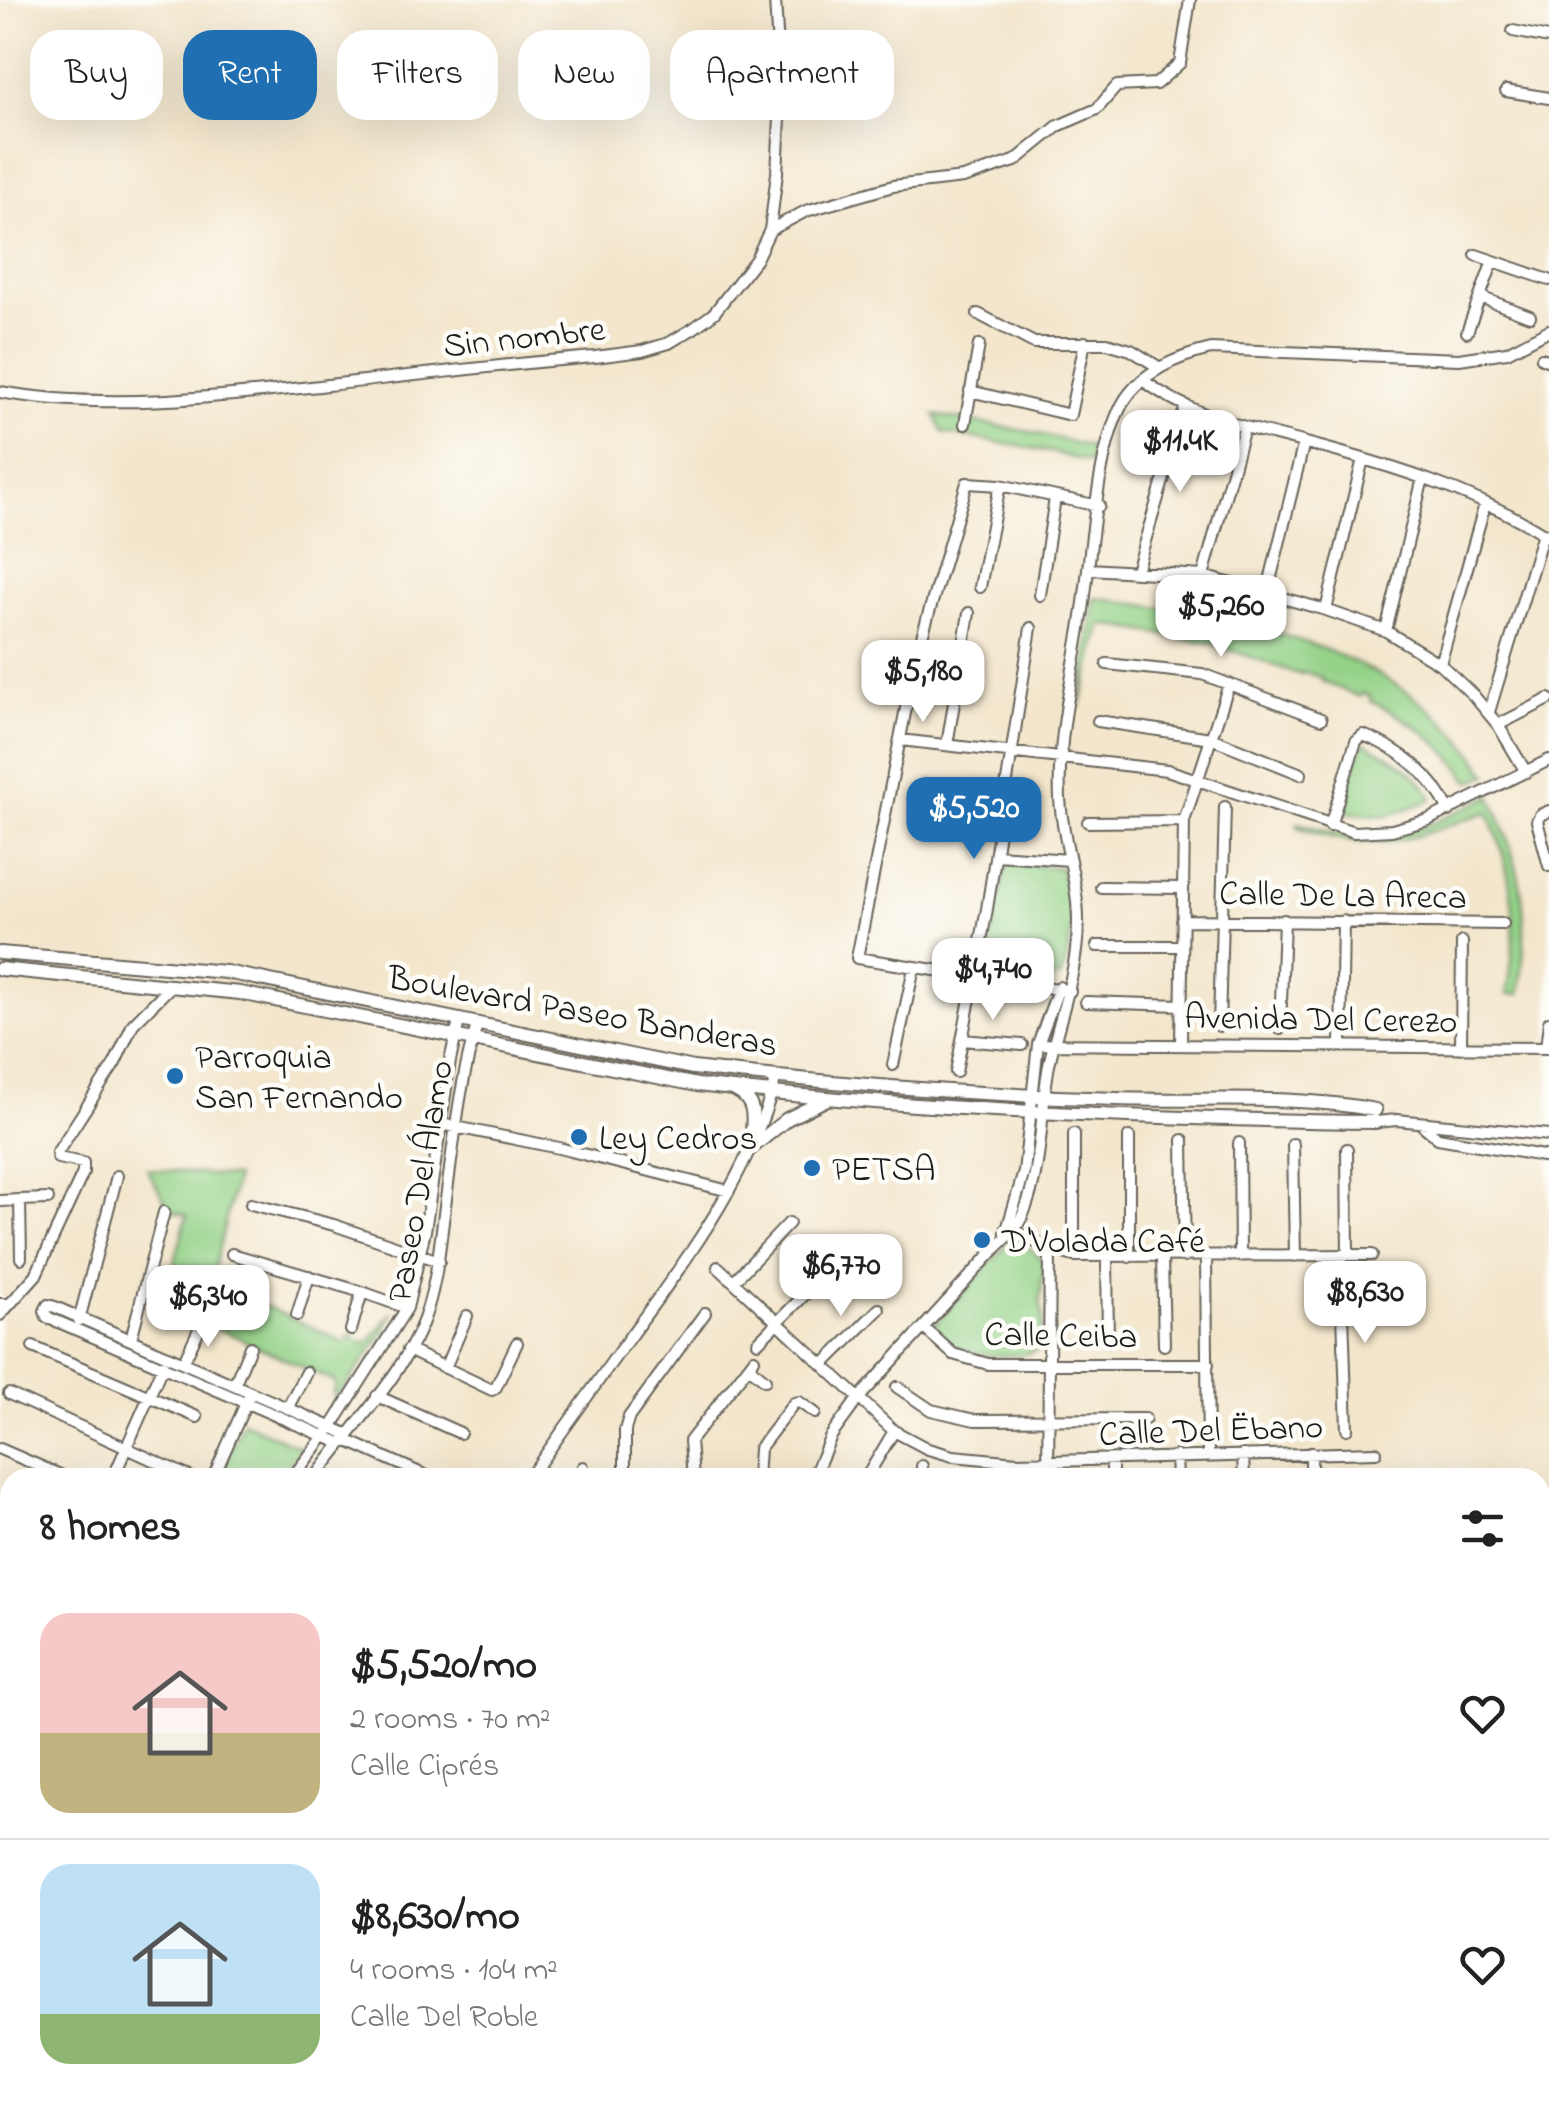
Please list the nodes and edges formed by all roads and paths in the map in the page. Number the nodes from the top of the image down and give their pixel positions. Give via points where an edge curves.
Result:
1 (775, 0) edge
2 (1190, 0) edge
3 (1512, 31) dead end
4 (1549, 38) edge
5 (1506, 91) dead end
6 (1549, 98) edge
7 (770, 230) junction
8 (1476, 255) dead end
9 (1493, 261) junction
10 (1549, 280) edge
11 (1480, 297) junction
12 (978, 314) dead end
13 (1530, 316) dead end
14 (1549, 330) edge
15 (1467, 332) dead end
16 (1084, 342) junction
17 (979, 345) dead end
18 (1160, 368) junction
19 (1142, 380) junction
20 (0, 392) edge
21 (970, 392) junction
22 (1185, 408) junction
23 (964, 424) dead end
24 (1244, 428) junction
25 (1304, 442) junction
26 (1362, 459) junction
27 (1422, 478) junction
28 (1000, 485) junction
29 (1056, 498) junction
30 (1485, 504) junction
31 (1098, 506) junction
32 (1546, 535) edge
33 (1089, 569) junction
34 (1136, 570) junction
35 (1203, 576) junction
36 (980, 586) dead end
37 (1267, 592) junction
38 (1040, 594) dead end
39 (1326, 610) junction
40 (968, 612) dead end
41 (1031, 628) dead end
42 (1386, 631) junction
43 (1106, 664) dead end
44 (1440, 664) junction
45 (1229, 684) junction
46 (1549, 699) edge
47 (1489, 712) junction
48 (1321, 718) dead end
49 (1098, 722) dead end
50 (1498, 724) junction
51 (1211, 738) junction
52 (900, 740) junction
53 (947, 745) junction
54 (1014, 754) junction
55 (1062, 758) junction
56 (1549, 760) edge
57 (1526, 772) junction
58 (1301, 774) dead end
59 (1196, 780) junction
60 (1225, 808) dead end
61 (1448, 811) junction
62 (1549, 811) edge
63 (1184, 821) junction
64 (1088, 822) dead end
65 (1330, 826) junction
66 (996, 856) junction
67 (1070, 860) junction
68 (1549, 866) edge
69 (1101, 887) dead end
70 (1183, 888) junction
71 (1223, 919) junction
72 (1182, 920) junction
73 (1284, 920) junction
74 (1343, 921) junction
75 (1503, 924) dead end
76 (1462, 942) dead end
77 (1096, 946) dead end
78 (1181, 946) junction
79 (0, 953) edge
80 (914, 968) junction
81 (0, 969) edge
82 (974, 978) junction
83 (172, 985) junction
84 (1066, 986) junction
85 (1086, 1002) dead end
86 (1181, 1006) junction
87 (459, 1021) junction
88 (1549, 1022) edge
89 (477, 1024) junction
90 (1219, 1026) dead end
91 (1280, 1029) dead end
92 (454, 1037) junction
93 (1040, 1039) junction
94 (962, 1040) junction
95 (1055, 1040) junction
96 (472, 1041) junction
97 (1181, 1044) junction
98 (1022, 1046) dead end
99 (1341, 1046) junction
100 (1460, 1048) junction
101 (1547, 1048) edge
102 (893, 1065) dead end
103 (956, 1072) dead end
104 (776, 1077) junction
105 (732, 1089) junction
106 (772, 1094) junction
107 (1038, 1096) junction
108 (829, 1098) junction
109 (1036, 1113) junction
110 (1375, 1116) junction
111 (1419, 1122) junction
112 (440, 1124) junction
113 (458, 1126) junction
114 (1074, 1134) dead end
115 (1129, 1136) dead end
116 (1549, 1136) edge
117 (1184, 1140) dead end
118 (1239, 1144) dead end
119 (1293, 1144) dead end
120 (1347, 1148) dead end
121 (750, 1149) junction
122 (1549, 1157) edge
123 (117, 1176) dead end
124 (729, 1190) junction
125 (48, 1199) dead end
126 (20, 1200) junction
127 (0, 1201) edge
128 (252, 1204) dead end
129 (164, 1212) dead end
130 (788, 1223) dead end
131 (425, 1231) junction
132 (1009, 1233) junction
133 (443, 1234) junction
134 (1050, 1250) junction
135 (232, 1254) dead end
136 (1344, 1255) junction
137 (1372, 1255) dead end
138 (420, 1256) junction
139 (1074, 1256) junction
140 (1240, 1256) junction
141 (1295, 1256) junction
142 (1107, 1257) junction
143 (1129, 1257) junction
144 (1162, 1257) junction
145 (1185, 1257) junction
146 (1206, 1257) junction
147 (21, 1258) dead end
148 (439, 1261) junction
149 (834, 1265) dead end
150 (718, 1266) dead end
151 (310, 1276) junction
152 (735, 1280) junction
153 (362, 1292) junction
154 (5, 1304) edge
155 (406, 1308) junction
156 (879, 1309) dead end
157 (705, 1313) dead end
158 (0, 1315) edge
159 (297, 1315) dead end
160 (467, 1316) dead end
161 (778, 1323) junction
162 (78, 1324) junction
163 (202, 1325) dead end
164 (924, 1328) junction
165 (352, 1330) dead end
166 (131, 1339) junction
167 (518, 1342) dead end
168 (758, 1342) dead end
169 (1108, 1342) dead end
170 (1164, 1345) dead end
171 (33, 1346) dead end
172 (250, 1347) dead end
173 (408, 1350) junction
174 (168, 1355) junction
175 (184, 1362) junction
176 (1049, 1364) junction
177 (1208, 1364) junction
178 (822, 1365) junction
179 (162, 1367) junction
180 (445, 1368) junction
181 (306, 1372) dead end
182 (765, 1380) dead end
183 (235, 1382) junction
184 (897, 1387) dead end
185 (252, 1390) junction
186 (9, 1394) dead end
187 (148, 1395) junction
188 (376, 1396) junction
189 (858, 1399) junction
190 (246, 1402) junction
191 (288, 1407) junction
192 (815, 1413) dead end
193 (197, 1417) dead end
194 (1144, 1419) dead end
195 (1049, 1420) junction
196 (1347, 1428) dead end
197 (894, 1430) junction
198 (328, 1431) junction
199 (460, 1433) dead end
200 (345, 1439) junction
201 (126, 1447) junction
202 (0, 1448) edge
203 (1376, 1452) dead end
204 (1311, 1453) junction
205 (1243, 1455) junction
206 (1176, 1456) junction
207 (1208, 1456) junction
208 (1112, 1460) junction
209 (1048, 1461) junction
210 (44, 1468) edge
211 (118, 1468) edge
212 (171, 1468) edge
213 (217, 1468) edge
214 (300, 1468) edge
215 (322, 1468) edge
216 (408, 1468) edge
217 (536, 1468) edge
218 (625, 1468) edge
219 (691, 1468) edge
220 (757, 1468) edge
221 (818, 1468) edge
222 (872, 1468) edge
223 (1048, 1468) edge
224 (1112, 1468) edge
225 (1177, 1468) edge
226 (1244, 1468) edge
227 (1311, 1468) edge

1 - 7 street, Sin nombre via 781,100
2 - 7 street via 1180,63 1156,84 1117,86 1096,109 1058,126 1015,161 963,178 893,186 806,211
3 - 4 street
5 - 6 street
7 - 20 street, Sin nombre via 756,260 714,313 670,343 642,351 227,396 111,401
8 - 9 street
9 - 10 street
9 - 11 street
11 - 13 street
11 - 15 street
12 - 16 street via 1034,344
14 - 18 street via 1507,352 1459,359 1211,349
16 - 18 street via 1131,350
16 - 21 street via 1070,415
17 - 21 street
18 - 19 street
19 - 22 street
19 - 31 street via 1115,421
21 - 23 street
22 - 24 street
22 - 34 street
24 - 25 street
24 - 35 street
25 - 26 street
25 - 37 street
26 - 27 street
26 - 39 street
27 - 30 street
27 - 42 street
28 - 29 street
28 - 36 street
28 - 52 street via 967,483 916,657
29 - 31 street
29 - 38 street
30 - 32 street
30 - 44 street
31 - 33 street
32 - 47 street
33 - 34 street
33 - 55 street
34 - 35 street
35 - 37 street
37 - 39 street
39 - 42 street
40 - 53 street
41 - 54 street
42 - 44 street
43 - 45 street via 1177,670
44 - 47 street
45 - 48 street
45 - 51 street
46 - 50 street
47 - 50 street
49 - 51 street
50 - 57 street
51 - 58 street
51 - 59 street
52 - 53 street
52 - 80 street via 856,958
53 - 54 street
54 - 55 street
54 - 66 street
55 - 59 street via 1167,770
55 - 67 street
56 - 57 street
57 - 61 street
59 - 63 street
59 - 65 street
60 - 71 street
61 - 65 street via 1392,830
61 - 65 street via 1431,779 1362,735
62 - 68 street via 1536,825
63 - 64 street
63 - 70 street
66 - 67 street
66 - 82 street
67 - 84 street via 1078,928
69 - 70 street
70 - 72 street
71 - 72 street, Calle De La Areca
71 - 73 street, Calle De La Areca
71 - 90 street
72 - 78 street
73 - 74 street, Calle De La Areca
73 - 91 street
74 - 75 street, Calle De La Areca
74 - 99 street
76 - 100 street
77 - 78 street
78 - 86 street
79 - 87 main road, Boulevard Paseo Banderas via 226,972
80 - 82 street
80 - 102 street
81 - 83 main road, Boulevard Paseo Banderas
82 - 84 street
82 - 94 street
83 - 92 main road, Boulevard Paseo Banderas via 240,992
83 - 154 street via 133,1024 57,1153 83,1163 83,1172 36,1275
84 - 93 street
84 - 95 street
85 - 86 street
86 - 97 street
87 - 89 main road, Boulevard Paseo Banderas
87 - 92 street, Paseo Del Álamo
88 - 101 street
89 - 96 street, Paseo Del Álamo
89 - 104 main road, Boulevard Paseo Banderas via 694,1068
92 - 96 main road, Boulevard Paseo Banderas
92 - 112 street, Paseo Del Álamo
93 - 95 street, Avenida Del Cerezo
93 - 107 street
94 - 98 street
94 - 103 street
95 - 97 street, Avenida Del Cerezo via 1069,1035 1092,1044
95 - 107 street
96 - 105 main road, Boulevard Paseo Banderas
96 - 113 street, Paseo Del Álamo
97 - 99 street, Avenida Del Cerezo
99 - 100 street, Avenida Del Cerezo
100 - 101 street, Avenida Del Cerezo
104 - 106 street
104 - 107 main road, Boulevard Paseo Banderas
105 - 106 main road, Boulevard Paseo Banderas
105 - 121 main road via 752,1104
106 - 108 main road, Boulevard Paseo Banderas
106 - 121 street
107 - 109 street
107 - 110 main road, Boulevard Paseo Banderas via 1351,1106
108 - 109 main road, Boulevard Paseo Banderas
108 - 121 main road via 786,1119
109 - 110 main road, Boulevard Paseo Banderas
109 - 132 street
110 - 111 street, Boulevard Paseo Banderas
111 - 116 street, Boulevard Paseo Banderas
111 - 122 street via 1438,1138
112 - 113 street
112 - 131 street, Paseo Del Álamo
113 - 124 street
113 - 133 street, Paseo Del Álamo
114 - 139 street
115 - 143 street
117 - 145 street
118 - 140 street
119 - 141 street
120 - 136 street
121 - 124 street
123 - 162 street
124 - 217 street
125 - 126 street
126 - 127 street
126 - 147 street
128 - 138 street via 334,1224
129 - 166 street
130 - 152 street
131 - 133 street
131 - 138 street, Paseo Del Álamo
132 - 134 street
132 - 164 street
133 - 148 street, Paseo Del Álamo
134 - 139 street
134 - 176 street
135 - 151 street
136 - 137 street
136 - 141 street
136 - 196 street
138 - 148 street
138 - 155 street, Paseo Del Álamo
139 - 142 street
140 - 141 street
140 - 146 street
142 - 143 street
142 - 169 street
143 - 144 street
144 - 145 street
144 - 170 street
145 - 146 street
146 - 177 street
148 - 173 street, Paseo Del Álamo via 428,1308
149 - 161 street
150 - 152 street, Calle Del Ëbano
151 - 153 street
151 - 159 street
152 - 161 street, Calle Del Ëbano
153 - 155 street
153 - 165 street
154 - 158 street
155 - 198 street, Paseo Del Álamo
156 - 178 street
157 - 218 street via 629,1416
160 - 180 street
161 - 168 street
161 - 178 street, Calle Del Ëbano
162 - 166 street
162 - 179 street
163 - 175 street
164 - 176 street, Calle Ceiba via 968,1360
164 - 189 street
166 - 174 street
167 - 180 street via 492,1390
171 - 187 street
172 - 183 street
173 - 180 street
173 - 188 street, Paseo Del Álamo
174 - 175 street
174 - 179 street
175 - 183 street
176 - 177 street, Calle Ceiba
176 - 195 street
177 - 207 street
178 - 189 street, Calle Del Ëbano
179 - 187 street
179 - 190 street
181 - 191 street
182 - 219 street via 751,1363 690,1441
183 - 185 street
184 - 195 street via 954,1416
185 - 190 street
185 - 191 street
186 - 201 street
187 - 193 street
187 - 201 street
188 - 199 street
188 - 200 street, Paseo Del Álamo
189 - 197 street, Calle Del Ëbano
189 - 221 street
190 - 198 street
190 - 213 street
191 - 198 street
192 - 220 street via 794,1402 758,1449
194 - 195 street
195 - 209 street
197 - 209 street, Calle Del Ëbano via 928,1450 986,1466
197 - 222 street
198 - 200 street
198 - 214 street, Paseo Del Álamo
200 - 215 street, Paseo Del Álamo
200 - 216 street
201 - 211 street
201 - 212 street
202 - 210 street
203 - 204 street, Calle Del Ëbano
204 - 205 street, Calle Del Ëbano
204 - 227 street
205 - 207 street, Calle Del Ëbano
205 - 226 street
206 - 207 street, Calle Del Ëbano
206 - 208 street, Calle Del Ëbano
206 - 225 street
208 - 209 street, Calle Del Ëbano
208 - 224 street
209 - 223 street

